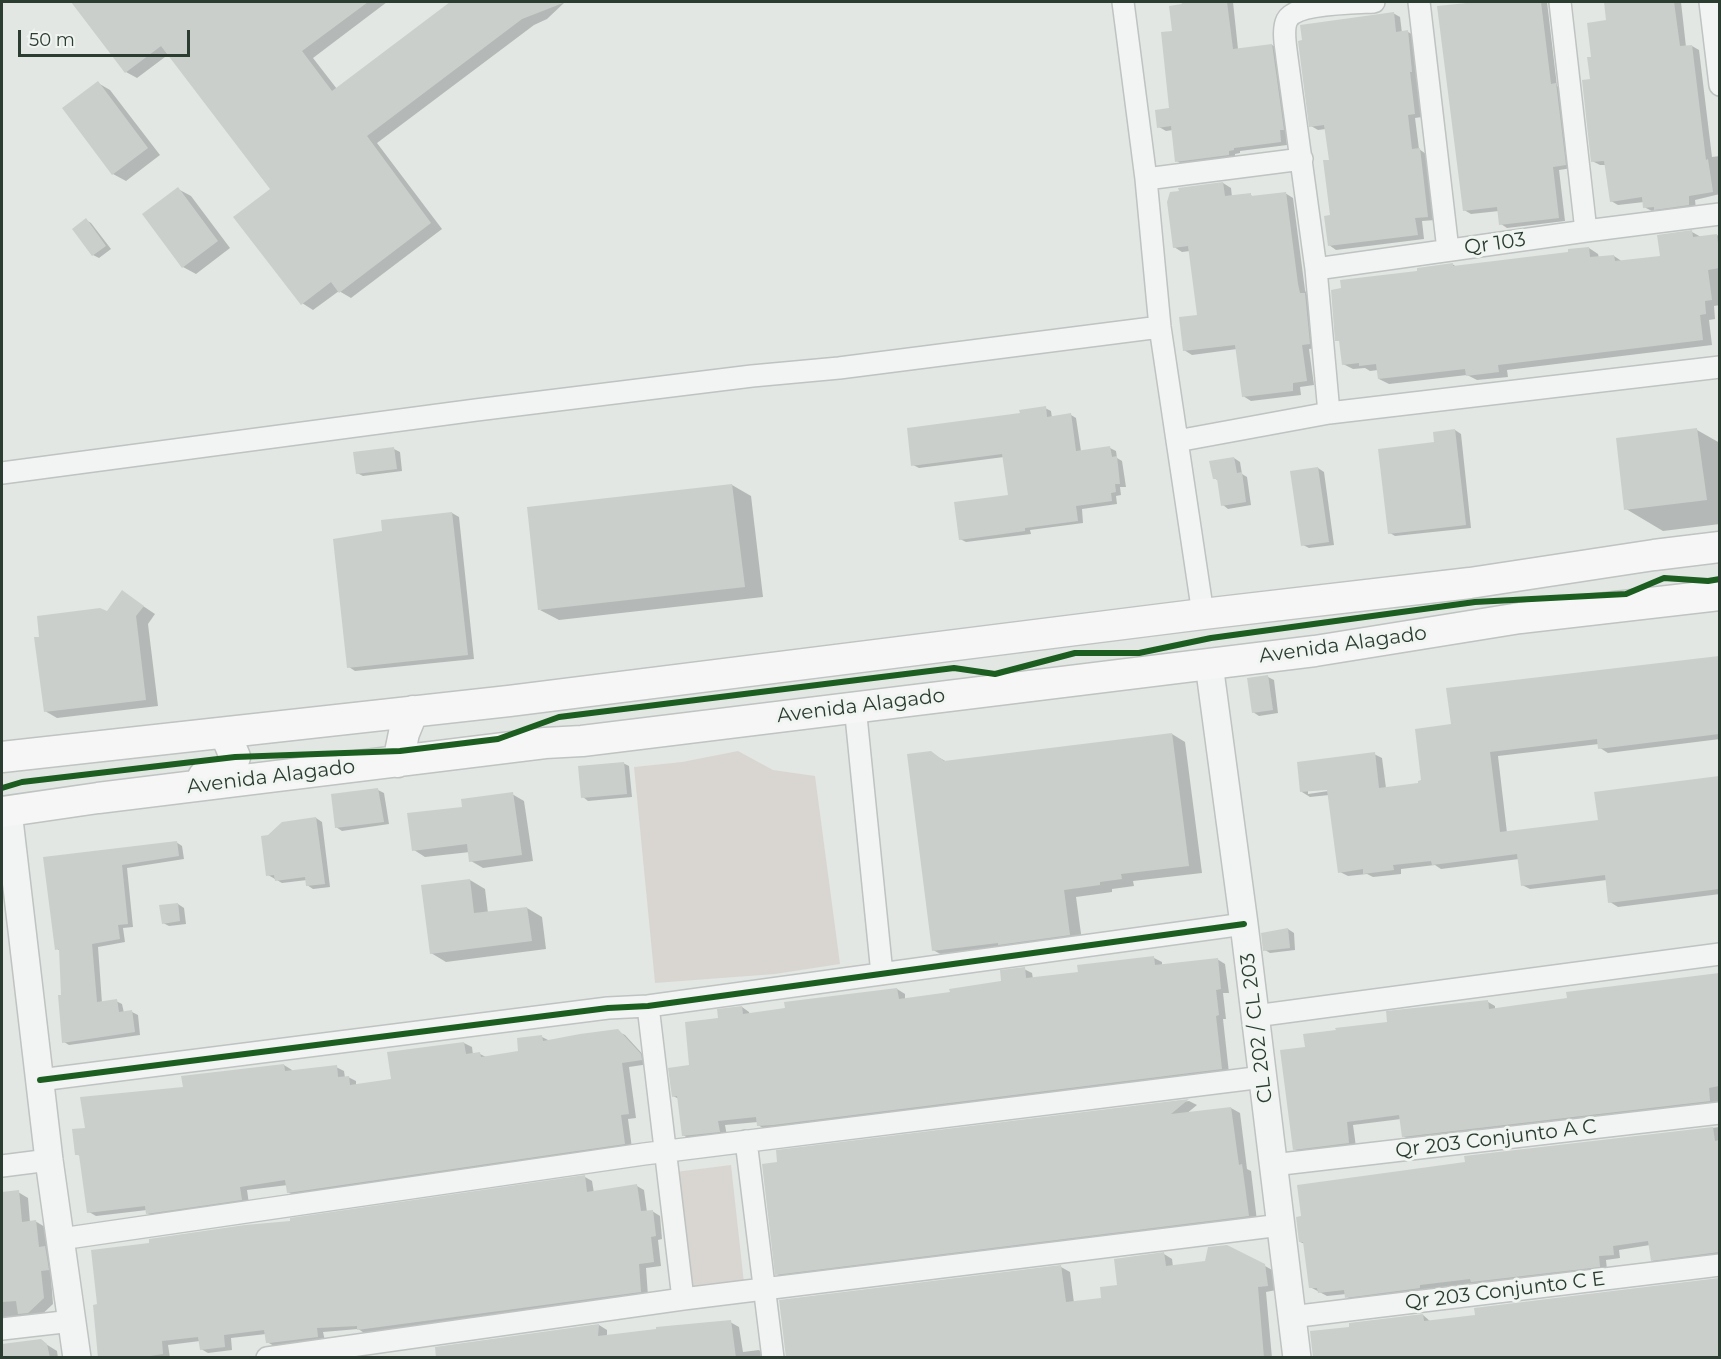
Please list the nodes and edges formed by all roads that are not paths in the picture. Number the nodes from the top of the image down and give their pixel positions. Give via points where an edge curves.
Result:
1 (1123, 2) edge
2 (1374, 2) edge
3 (1419, 2) edge
4 (1560, 2) edge
5 (1710, 2) edge
6 (1719, 85) edge
7 (1302, 159) junction
8 (1146, 179) junction
9 (1719, 214) edge
10 (1586, 231) junction
11 (1448, 250) junction
12 (1316, 269) junction
13 (1160, 327) junction
14 (1719, 367) edge
15 (1329, 413) junction
16 (1177, 441) junction
17 (2, 473) edge
18 (1719, 548) edge
19 (1654, 555) junction
20 (1470, 584) junction
21 (1719, 595) edge
22 (1203, 614) junction
23 (1520, 618) junction
24 (1315, 651) junction
25 (1209, 664) junction
26 (855, 706) junction
27 (413, 711) junction
28 (225, 733) junction
29 (2, 755) edge
30 (398, 762) junction
31 (98, 798) junction
32 (5, 811) edge
33 (1244, 924) junction
34 (1719, 954) edge
35 (882, 974) junction
36 (648, 1006) junction
37 (1255, 1016) junction
38 (1263, 1077) junction
39 (40, 1080) junction
40 (1719, 1113) edge
41 (746, 1141) junction
42 (665, 1151) junction
43 (49, 1160) junction
44 (1273, 1165) junction
45 (2, 1166) edge
46 (1281, 1225) junction
47 (61, 1239) junction
48 (1719, 1265) edge
49 (764, 1289) junction
50 (684, 1299) junction
51 (1291, 1317) junction
52 (72, 1321) junction
53 (2, 1329) edge
54 (77, 1358) edge
55 (267, 1358) edge
56 (773, 1358) edge
57 (1297, 1358) edge

1 - 8 street
2 - 7 street via 1313,7 1288,17 1287,58
3 - 11 street
4 - 10 street
5 - 6 street
7 - 8 street
7 - 12 street
8 - 13 street
9 - 10 street, Qr 103
10 - 11 street, Qr 103
11 - 12 street, Qr 103
12 - 15 street
13 - 16 street
13 - 17 street via 476,410
14 - 15 street
15 - 16 street
16 - 22 street
18 - 19 main road
19 - 20 main road
19 - 23 main road via 1626,578 1518,590 1512,601
20 - 22 main road
20 - 24 main road via 1474,618 1364,634
21 - 23 main road, Avenida Alagado
22 - 27 main road
23 - 24 main road, Avenida Alagado
24 - 25 main road, Avenida Alagado
25 - 26 main road, Avenida Alagado
25 - 33 street, CL 202 / CL 203
26 - 30 main road, Avenida Alagado
26 - 35 street
27 - 28 main road
27 - 30 main road
28 - 29 main road
28 - 31 main road via 235,757 228,774 132,784
30 - 31 main road, Avenida Alagado
31 - 32 main road, Avenida Alagado
32 - 39 street
33 - 35 street
33 - 37 street, CL 202 / CL 203
34 - 37 street
35 - 36 street
36 - 39 street
36 - 42 street
37 - 38 street, CL 202 / CL 203
38 - 41 street
38 - 44 street, CL 202 / CL 203
39 - 43 street
40 - 44 street, Qr 203 Conjunto A C
41 - 42 street
41 - 49 street
42 - 47 street
42 - 50 street
43 - 45 street
43 - 47 street
44 - 46 street, CL 202 / CL 203
46 - 49 street
46 - 51 street, CL 202 / CL 203
47 - 52 street
48 - 51 street, Qr 203 Conjunto C E
49 - 50 street
49 - 56 street
50 - 55 street
51 - 57 street, CL 202 / CL 203
52 - 53 street
52 - 54 street

